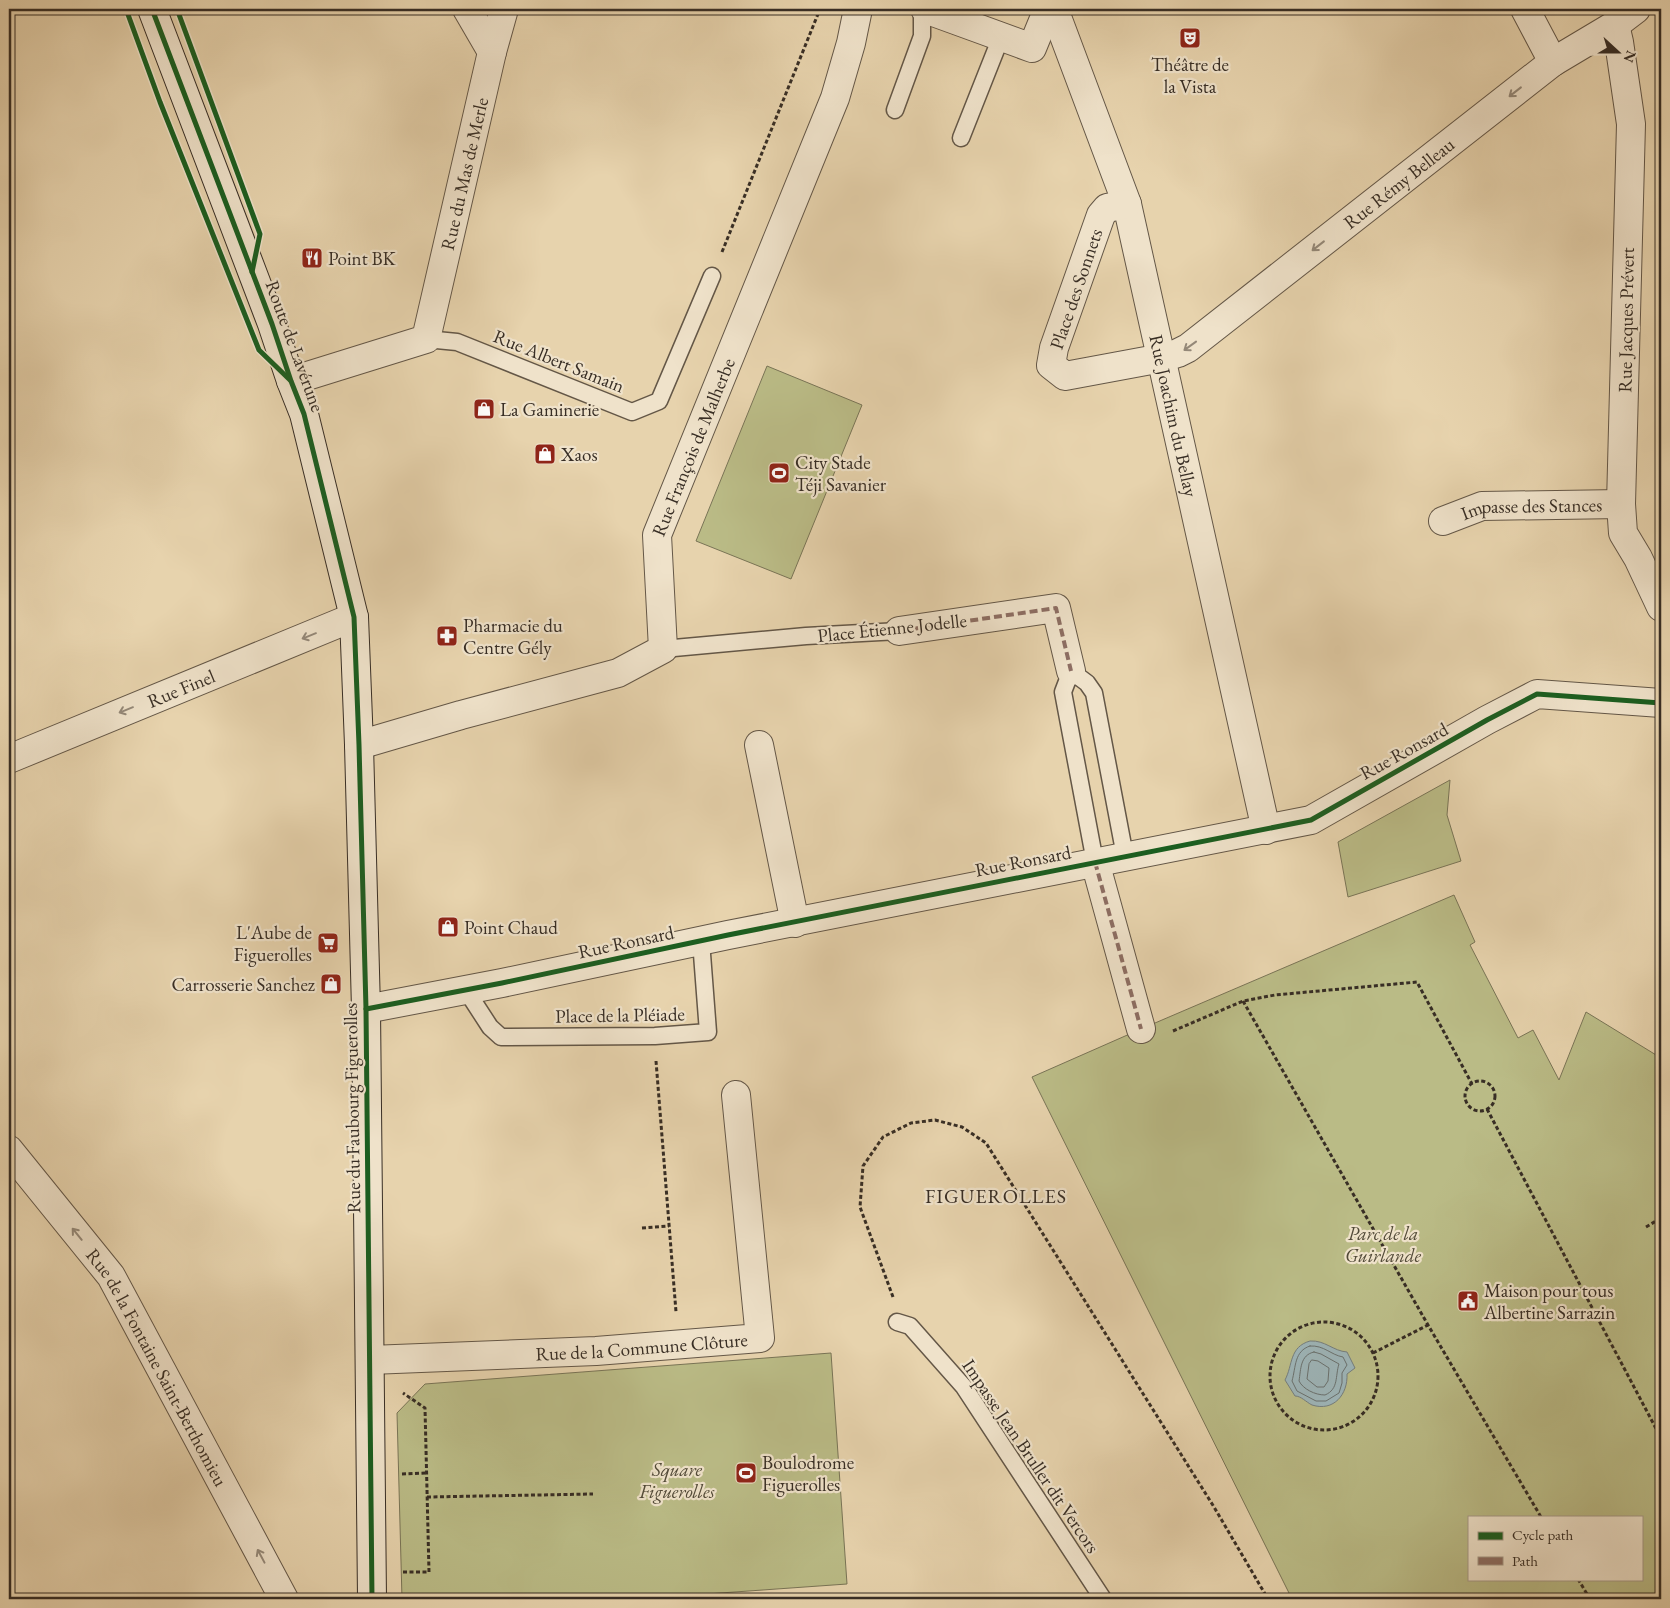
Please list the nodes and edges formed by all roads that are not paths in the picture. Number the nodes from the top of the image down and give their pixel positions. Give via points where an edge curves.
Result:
1 (152, 9) edge
2 (467, 9) edge
3 (504, 9) edge
4 (858, 9) edge
5 (923, 9) edge
6 (1048, 9) edge
7 (1054, 9) edge
8 (1525, 9) edge
9 (1636, 9) edge
10 (1615, 25) junction
11 (1001, 37) junction
12 (492, 52) junction
13 (1553, 62) junction
14 (895, 110) dead end
15 (960, 138) dead end
16 (1128, 204) junction
17 (712, 276) road end
18 (426, 339) junction
19 (1162, 358) junction
20 (291, 381) junction
21 (1622, 504) junction
22 (1443, 522) dead end
23 (1661, 607) edge
24 (354, 617) junction
25 (899, 631) joint
26 (663, 649) junction
27 (1071, 671) junction
28 (1661, 703) edge
29 (360, 745) junction
30 (759, 745) dead end
31 (9, 758) edge
32 (1266, 830) junction
33 (1125, 856) junction
34 (1095, 862) junction
35 (795, 922) junction
36 (701, 941) junction
37 (466, 990) junction
38 (366, 1009) junction
39 (1141, 1028) road end
40 (736, 1095) dead end
41 (9, 1150) edge
42 (897, 1322) road end
43 (370, 1360) junction
44 (284, 1599) edge
45 (372, 1599) edge
46 (1103, 1599) edge

1 - 20 street, Route de Lavérune
2 - 12 street
3 - 12 street, Rue du Mas de Merle
4 - 26 street, Rue François de Malherbe via 835,98 657,535
5 - 11 street
5 - 14 lane via 922,36
6 - 11 street via 1032,48
7 - 16 street, Rue Joachim du Bellay
8 - 13 street
9 - 10 street, Rue Rémy Belleau
10 - 13 street, Rue Rémy Belleau
10 - 21 street, Rue Jacques Prévert via 1631,124
11 - 15 lane
12 - 18 street, Rue du Mas de Merle
13 -> 19 street, Rue Rémy Belleau via 1188,348
16 - 19 street, Rue Joachim du Bellay
16 - 19 street, Place des Sonnets via 1107,208 1102,216 1054,348 1051,365 1065,376
17 - 18 lane, Rue Albert Samain via 659,401 632,412 458,342
18 - 20 street
19 - 32 street, Rue Joachim du Bellay
20 - 24 street, Route de Lavérune via 304,414
21 - 22 street, Impasse des Stances via 1482,506
21 - 23 street, Rue Jacques Prévert via 1622,533
24 - 29 street, Rue du Faubourg Figuerolles
24 -> 31 street, Rue Finel
25 - 26 lane, Place Étienne Jodelle
25 - 27 street, Place Étienne Jodelle via 1056,608
26 - 29 street via 618,673
27 - 33 lane via 1094,693
27 - 34 lane via 1063,692
28 - 32 street, Rue Ronsard via 1536,694 1311,820
29 - 38 street, Rue du Faubourg Figuerolles
30 - 35 street
32 - 33 street, Rue Ronsard
33 - 34 street, Rue Ronsard
34 - 35 street, Rue Ronsard
34 - 39 street
35 - 36 street, Rue Ronsard
36 - 37 street, Rue Ronsard
36 - 37 lane, Place de la Pléiade via 708,1032 655,1036 501,1037 490,1027
37 - 38 street, Rue Ronsard
38 - 43 street, Rue du Faubourg Figuerolles
40 - 43 street, Rue de la Commune Clôture via 760,1338 596,1351
44 -> 41 street, Rue de la Fontaine Saint-Berthomieu via 112,1276
42 - 46 lane, Impasse Jean Bruller dit Vercors via 910,1326 964,1387
43 - 45 street, Rue du Faubourg Figuerolles

